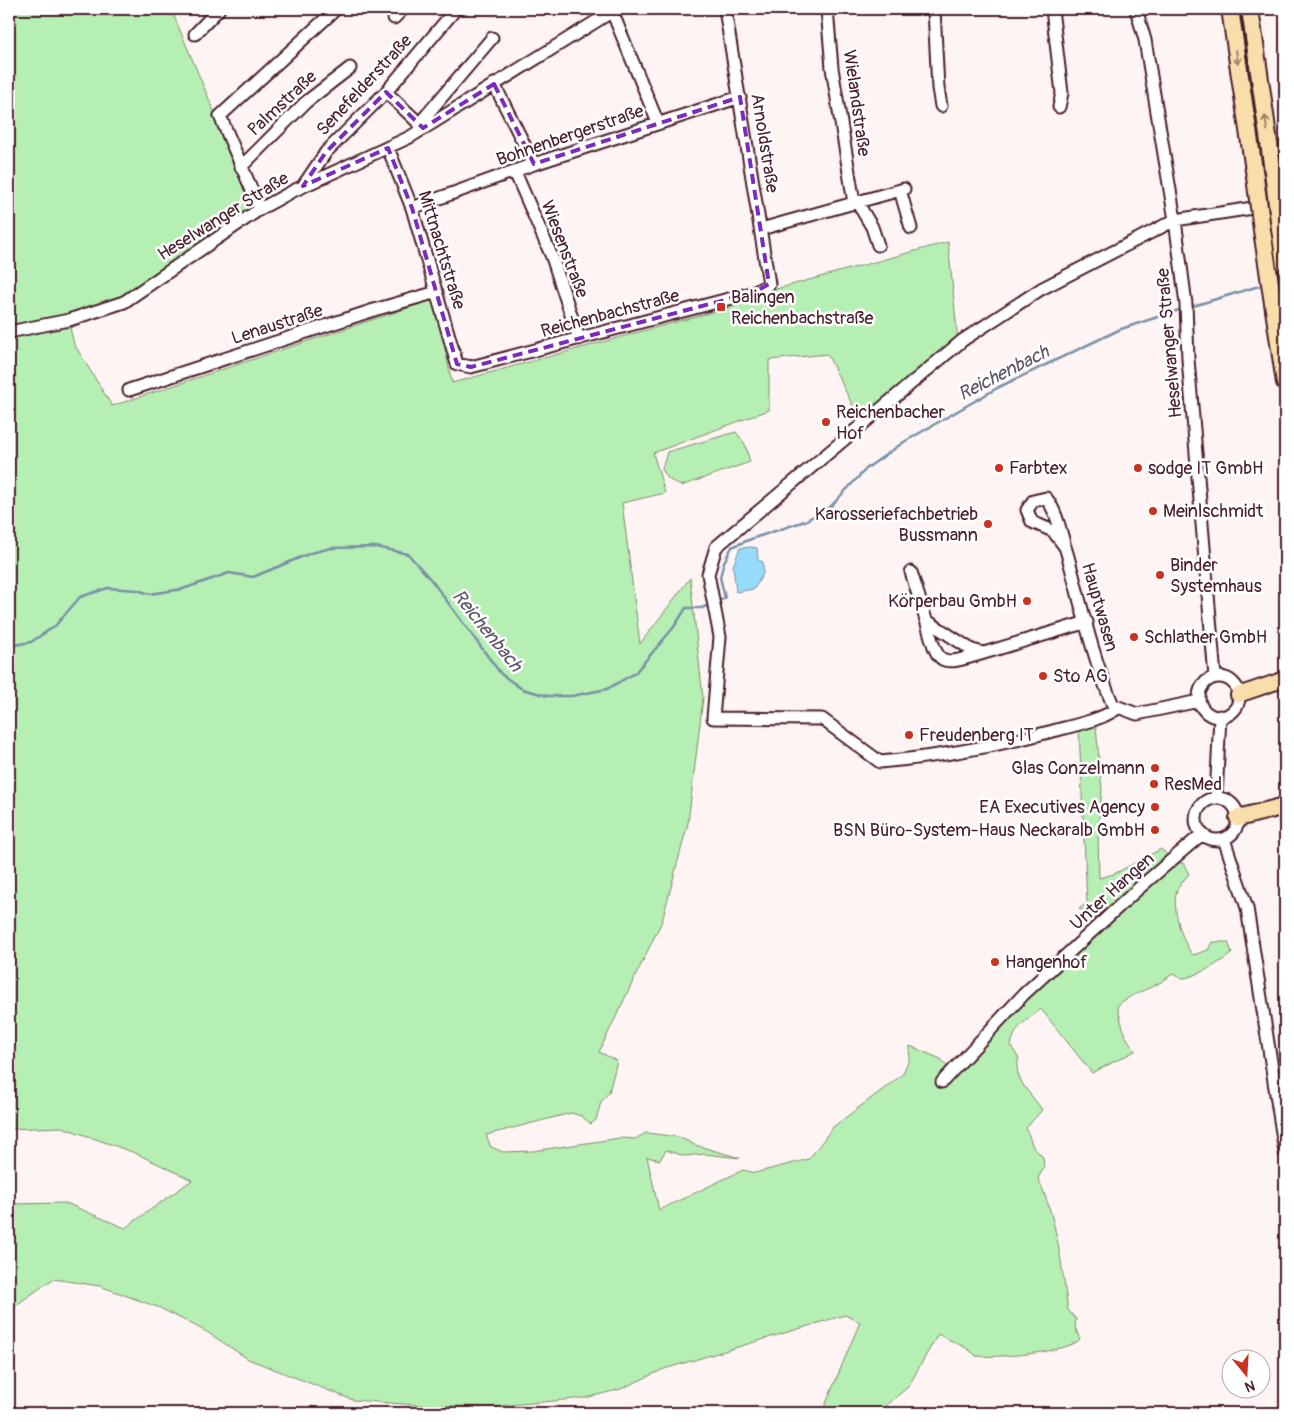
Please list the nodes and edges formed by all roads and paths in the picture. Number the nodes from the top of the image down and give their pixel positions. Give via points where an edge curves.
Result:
1 (219, 9) edge
2 (336, 9) edge
3 (403, 9) edge
4 (612, 9) edge
5 (725, 9) edge
6 (828, 9) edge
7 (934, 9) edge
8 (1052, 9) edge
9 (1136, 9) edge
10 (1230, 9) edge
11 (1250, 9) edge
12 (455, 10) dead end
13 (394, 18) dead end
14 (194, 34) dead end
15 (492, 38) dead end
16 (350, 68) dead end
17 (494, 84) junction
18 (386, 92) junction
19 (740, 98) junction
20 (941, 106) dead end
21 (1059, 107) dead end
22 (658, 123) junction
23 (421, 126) junction
24 (388, 148) junction
25 (534, 164) junction
26 (241, 167) junction
27 (515, 172) junction
28 (303, 186) junction
29 (1285, 198) edge
30 (856, 202) junction
31 (412, 208) junction
32 (260, 209) junction
33 (1175, 220) junction
34 (911, 228) dead end
35 (761, 229) junction
36 (878, 245) dead end
37 (1285, 265) edge
38 (769, 284) joint
39 (437, 292) junction
40 (9, 332) edge
41 (579, 339) junction
42 (456, 364) joint
43 (1285, 382) edge
44 (129, 390) dead end
45 (1065, 547) dead end
46 (911, 572) dead end
47 (926, 620) junction
48 (1087, 622) junction
49 (984, 653) junction
50 (1215, 677) junction
51 (1285, 679) edge
52 (1238, 695) junction
53 (1199, 701) junction
54 (1118, 708) junction
55 (1220, 716) junction
56 (1216, 798) junction
57 (1281, 808) edge
58 (1238, 818) junction
59 (1202, 834) junction
60 (1224, 839) junction
61 (942, 1082) dead end
62 (1285, 1152) edge

1 - 14 street
2 - 26 street via 220,116
3 - 13 street
4 - 17 street, Heselwanger Straße
4 - 22 street
5 - 19 street, Arnoldstraße
6 - 30 street, Wielandstraße via 832,68
7 - 20 street
8 - 21 street via 1062,93
9 - 33 street, Heselwanger Straße via 1145,40
10 -> 43 highway, bridge
37 -> 11 highway, bridge
12 - 18 street, Senefelderstraße
15 - 23 street
16 - 26 street, Palmstraße via 306,102
17 - 23 street, Heselwanger Straße
17 - 25 street
18 - 23 street
18 - 28 street, Senefelderstraße via 326,152
19 - 22 street, Bohnenbergerstraße
19 - 35 street, Arnoldstraße
22 - 25 street, Bohnenbergerstraße
23 - 24 street, Heselwanger Straße
24 - 28 street, Heselwanger Straße
24 - 31 street, Mittnachtstraße
25 - 27 street, Bohnenbergerstraße
26 - 32 street
27 - 31 street, Bohnenbergerstraße
27 - 41 street, Wiesenstraße via 552,256
28 - 32 street, Heselwanger Straße
29 - 33 street via 1266,206
30 - 34 street via 902,189
30 - 35 street
30 - 36 street via 872,227
31 - 39 street, Mittnachtstraße
32 - 40 street, Heselwanger Straße via 124,302 69,320
33 - 50 street, Heselwanger Straße via 1188,323 1188,359
33 - 54 street via 1041,289 963,340 716,547 708,574 720,637 713,718 822,719 880,762 934,757 1014,742 1094,720
35 - 38 street, Arnoldstraße
38 - 41 street, Reichenbachstraße via 755,292
39 - 42 street, Mittnachtstraße
39 - 44 street, Lenaustraße
41 - 42 street, Reichenbachstraße via 471,367
45 - 48 street, Hauptwasen
46 - 47 street
47 - 49 street via 972,650
47 - 49 street via 934,650 945,662
48 - 49 street
48 - 54 street, Hauptwasen via 1104,684
50 - 52 street via 1230,680
50 - 53 street via 1203,685
51 - 52 main road
52 - 55 street via 1234,710
53 - 54 street via 1137,714
53 - 55 street via 1208,713
55 - 56 street
56 - 58 street via 1229,802 1237,811
56 - 59 street via 1204,803 1196,815
57 - 58 highway
58 - 60 street via 1235,831
59 - 60 street via 1212,840
59 - 61 street, Unter Hangen via 1024,994
60 - 62 street via 1247,908

